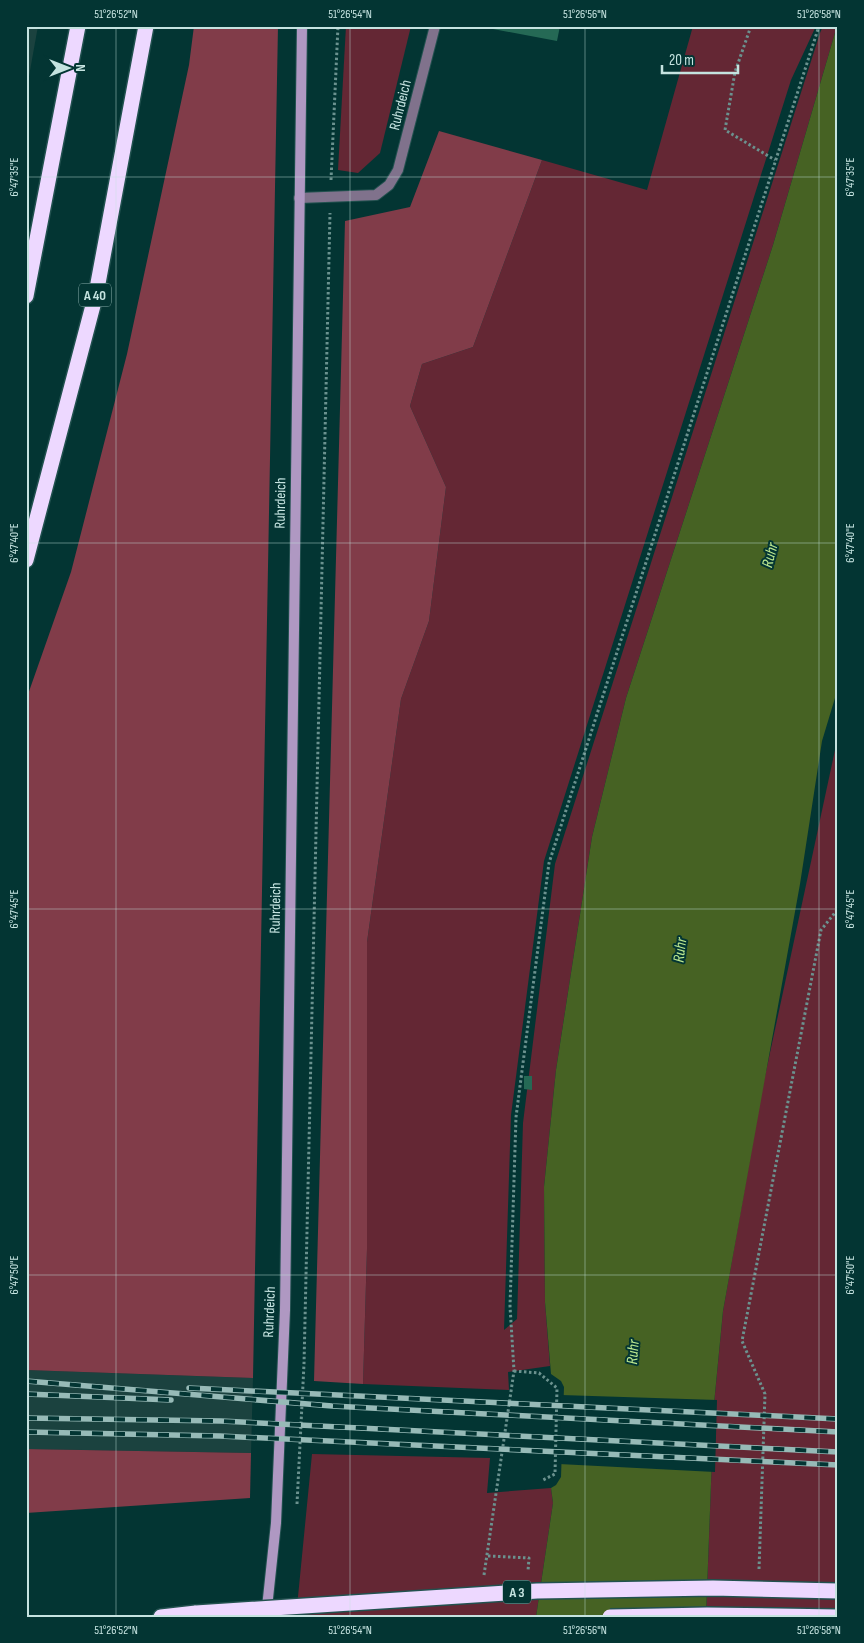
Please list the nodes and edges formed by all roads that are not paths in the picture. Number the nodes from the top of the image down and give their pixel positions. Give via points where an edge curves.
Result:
1 (78, 26) edge
2 (146, 26) edge
3 (302, 26) edge
4 (435, 26) edge
5 (299, 198) junction
6 (26, 296) edge
7 (26, 560) edge
8 (838, 1591) edge
9 (838, 1616) edge
10 (161, 1617) edge
11 (266, 1617) edge
12 (610, 1617) edge

1 - 6 highway
2 - 7 highway, A 40 via 96,294
3 - 5 main road, Ruhrdeich
4 - 5 street, Ruhrdeich via 398,170 389,186 376,195
5 - 11 main road, Ruhrdeich via 285,1310 276,1523
8 - 10 highway, A 3, bridge via 713,1588 538,1591
9 - 12 highway, bridge

